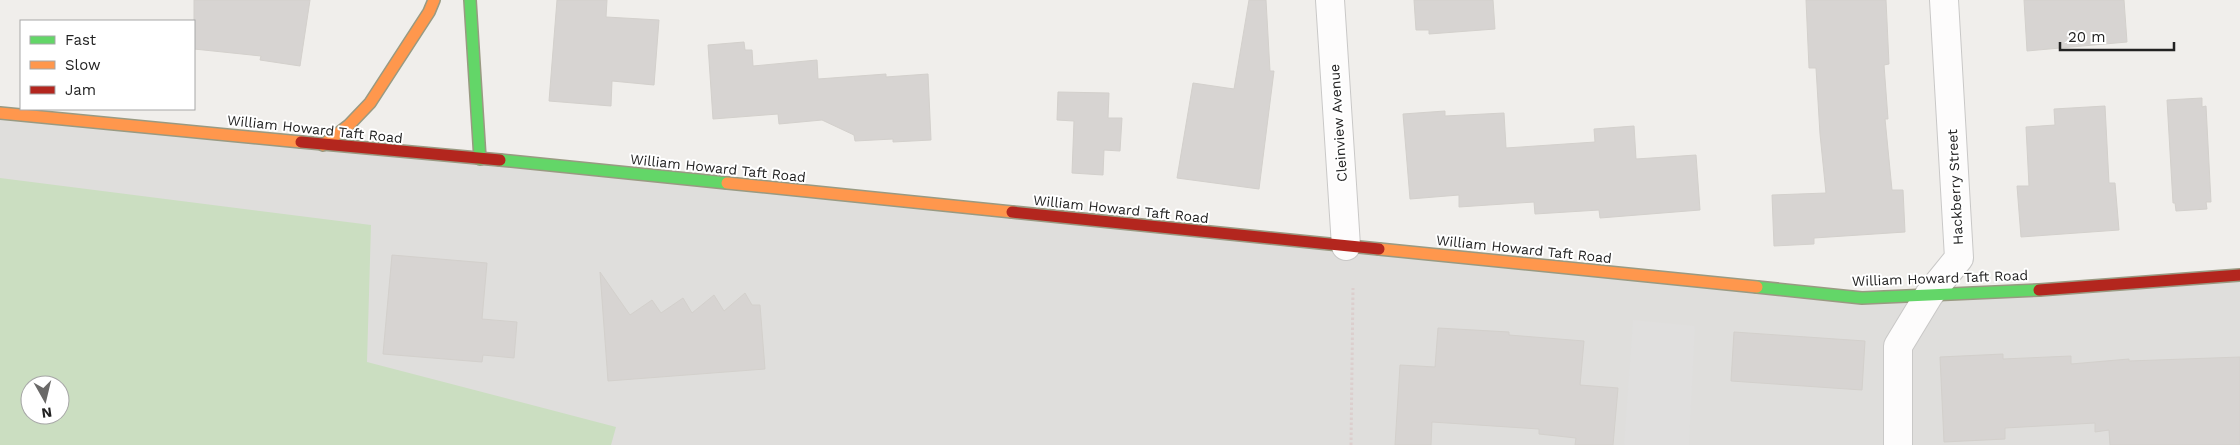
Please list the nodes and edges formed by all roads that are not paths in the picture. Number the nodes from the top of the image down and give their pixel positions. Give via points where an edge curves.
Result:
1 (434, 0) edge
2 (470, 0) edge
3 (1330, 0) edge
4 (1944, 0) edge
5 (0, 114) edge
6 (323, 145) junction
7 (480, 159) junction
8 (1346, 246) junction
9 (2240, 275) edge
10 (1929, 295) junction
11 (1898, 445) edge

1 - 6 street via 370,103
2 - 7 street
3 - 8 street, Cleinview Avenue
4 - 10 street, Hackberry Street via 1959,258
5 - 6 street, William Howard Taft Road
6 - 7 street, William Howard Taft Road
7 - 8 street, William Howard Taft Road
8 - 10 street, William Howard Taft Road via 1862,298
9 - 10 street, William Howard Taft Road
10 - 11 street, Hackberry Street via 1898,346

